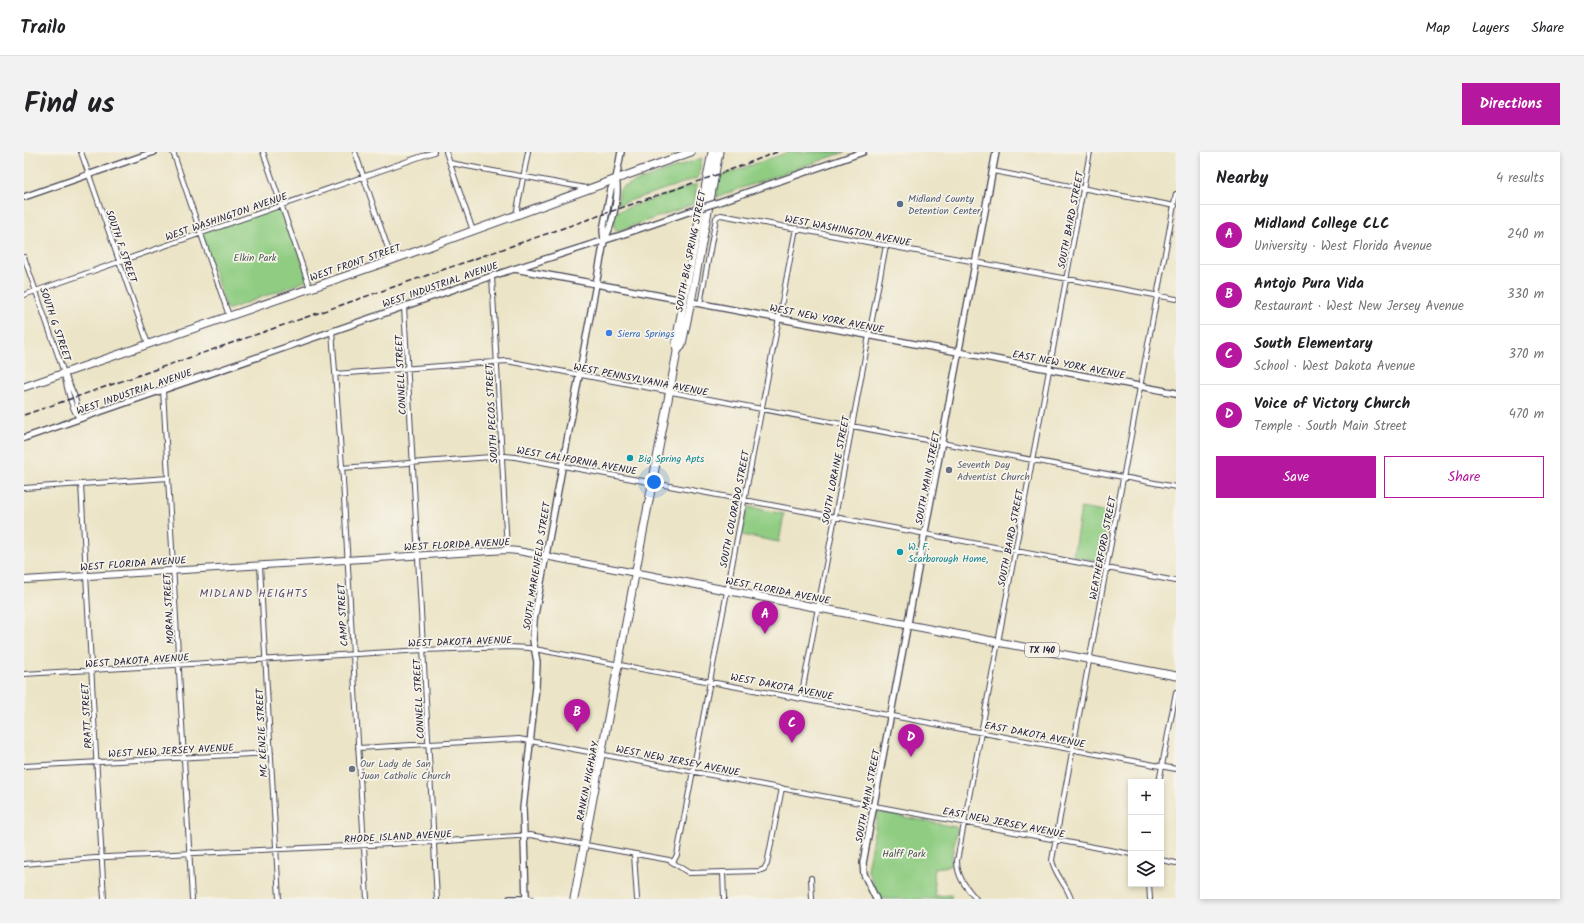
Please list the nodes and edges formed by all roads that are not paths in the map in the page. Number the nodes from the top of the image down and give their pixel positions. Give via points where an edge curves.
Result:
1 (81, 152) edge
2 (154, 152) edge
3 (173, 152) edge
4 (263, 152) edge
5 (355, 152) edge
6 (434, 152) edge
7 (446, 152) edge
8 (528, 152) edge
9 (621, 152) edge
10 (691, 152) edge
11 (712, 152) edge
12 (719, 152) edge
13 (863, 152) edge
14 (996, 152) edge
15 (1090, 152) edge
16 (450, 163) junction
17 (993, 171) junction
18 (89, 174) junction
19 (363, 177) junction
20 (523, 177) junction
21 (616, 179) junction
22 (588, 189) junction
23 (1084, 189) junction
24 (1176, 194) edge
25 (24, 197) edge
26 (282, 205) junction
27 (1175, 206) edge
28 (516, 215) junction
29 (718, 216) joint
30 (796, 228) junction
31 (473, 231) junction
32 (201, 233) junction
33 (604, 241) junction
34 (886, 245) junction
35 (24, 257) edge
36 (392, 260) junction
37 (119, 262) junction
38 (976, 262) junction
39 (514, 269) junction
40 (492, 276) junction
41 (1067, 279) junction
42 (596, 284) junction
43 (310, 288) junction
44 (36, 291) junction
45 (24, 295) edge
46 (1157, 296) junction
47 (1176, 299) edge
48 (683, 300) junction
49 (691, 302) junction
50 (700, 304) junction
51 (404, 306) junction
52 (229, 316) junction
53 (778, 318) junction
54 (332, 331) junction
55 (869, 336) junction
56 (148, 345) junction
57 (677, 352) junction
58 (959, 352) junction
59 (496, 361) junction
60 (408, 367) junction
61 (1050, 369) junction
62 (64, 373) junction
63 (335, 374) junction
64 (579, 375) junction
65 (1140, 386) junction
66 (24, 387) edge
67 (163, 390) junction
68 (670, 392) junction
69 (1176, 393) edge
70 (761, 410) junction
71 (80, 419) junction
72 (852, 426) junction
73 (24, 438) edge
74 (942, 444) junction
75 (501, 456) junction
76 (1033, 460) junction
77 (413, 463) junction
78 (562, 466) junction
79 (341, 468) junction
80 (1123, 477) junction
81 (168, 478) junction
82 (653, 483) junction
83 (81, 484) junction
84 (1176, 487) edge
85 (24, 488) edge
86 (744, 500) junction
87 (835, 517) junction
88 (925, 534) junction
89 (506, 550) junction
90 (1015, 551) junction
91 (418, 556) junction
92 (545, 556) junction
93 (347, 560) junction
94 (260, 566) junction
95 (1106, 568) junction
96 (174, 571) junction
97 (636, 573) junction
98 (86, 576) junction
99 (24, 580) edge
100 (1176, 581) edge
101 (727, 591) junction
102 (818, 608) junction
103 (908, 625) junction
104 (998, 642) junction
105 (535, 648) junction
106 (423, 650) junction
107 (353, 654) junction
108 (265, 660) junction
109 (1089, 660) junction
110 (619, 664) junction
111 (179, 665) junction
112 (91, 670) junction
113 (24, 674) edge
114 (1176, 676) edge
115 (710, 681) junction
116 (1176, 692) edge
117 (801, 698) junction
118 (891, 715) junction
119 (982, 732) junction
120 (530, 741) junction
121 (429, 744) junction
122 (358, 748) junction
123 (1072, 749) junction
124 (271, 753) junction
125 (602, 754) junction
126 (184, 757) junction
127 (96, 762) junction
128 (24, 766) edge
129 (1162, 766) junction
130 (1176, 769) edge
131 (693, 771) junction
132 (1160, 779) edge
133 (782, 788) junction
134 (874, 805) junction
135 (965, 823) junction
136 (524, 836) junction
137 (1055, 840) junction
138 (434, 842) junction
139 (364, 845) junction
140 (585, 845) junction
141 (276, 850) junction
142 (189, 852) junction
143 (1128, 853) edge
144 (634, 854) junction
145 (102, 858) junction
146 (1164, 861) edge
147 (673, 862) junction
148 (1176, 863) edge
149 (24, 864) edge
150 (723, 873) junction
151 (811, 878) dead end
152 (1149, 887) edge
153 (104, 899) edge
154 (192, 899) edge
155 (279, 899) edge
156 (367, 899) edge
157 (437, 899) edge
158 (510, 899) edge
159 (528, 899) edge
160 (574, 899) edge
161 (637, 899) edge
162 (724, 899) edge
163 (812, 899) edge
164 (876, 899) edge
165 (976, 899) edge
166 (1071, 899) edge
167 (1150, 899) edge

1 - 18 street, SOUTH F STREET
2 - 18 street
3 - 32 street
4 - 26 street
5 - 19 street
6 - 19 street, WEST WASHINGTON AVENUE
7 - 16 street
8 - 20 street
9 - 21 street, SOUTH MARIENFELD STREET
10 - 21 main road, WEST FRONT STREET
11 - 48 main road, SOUTH BIG SPRING STREET
12 - 49 main road, SOUTH BIG SPRING STREET
13 - 33 street, WEST INDUSTRIAL AVENUE, bridge
14 - 17 street, SOUTH MAIN STREET
15 - 23 street, SOUTH BAIRD STREET
16 - 20 street
16 - 31 street
17 - 23 street
17 - 38 street, SOUTH MAIN STREET
18 - 25 street
18 - 37 street, SOUTH F STREET
19 - 26 street, WEST WASHINGTON AVENUE
19 - 36 street
20 - 22 street
20 - 28 street
21 - 22 main road, WEST FRONT STREET
21 - 33 street, SOUTH MARIENFELD STREET via 611,190 603,230
22 - 28 main road, WEST FRONT STREET
23 - 27 street
23 - 41 street, SOUTH BAIRD STREET
24 - 27 street, WEATHERFORD STREET
26 - 32 street, WEST WASHINGTON AVENUE
26 - 43 street
27 - 46 street, WEATHERFORD STREET
28 - 31 main road, WEST FRONT STREET
29 - 30 street, WEST WASHINGTON AVENUE
29 - 50 street, SOUTH BIG SPRING STREET
30 - 34 street, WEST WASHINGTON AVENUE
30 - 53 street, SOUTH COLORADO STREET
31 - 36 main road, WEST FRONT STREET
32 - 37 street, WEST WASHINGTON AVENUE
32 - 52 street
33 - 39 street, WEST INDUSTRIAL AVENUE
33 - 42 street, SOUTH MARIENFELD STREET
34 - 38 street, WEST WASHINGTON AVENUE
34 - 55 street, SOUTH LORAINE STREET
35 - 44 street, SOUTH G STREET
36 - 43 main road, WEST FRONT STREET
37 - 44 street, WEST WASHINGTON AVENUE
37 - 56 street, SOUTH F STREET
38 - 41 street, WEST WASHINGTON AVENUE
38 - 58 street, SOUTH MAIN STREET
39 - 40 street, WEST INDUSTRIAL AVENUE
39 - 42 street
40 - 51 street, WEST INDUSTRIAL AVENUE
40 - 59 street, SOUTH PECOS STREET
41 - 46 street, WEST WASHINGTON AVENUE
41 - 61 street, SOUTH BAIRD STREET
42 - 48 street
42 - 64 street, SOUTH MARIENFELD STREET
43 - 52 main road, WEST FRONT STREET
44 - 45 street, WEST WASHINGTON AVENUE
44 - 62 street, SOUTH G STREET
46 - 47 street, WEST WASHINGTON AVENUE
46 - 65 street, WEATHERFORD STREET
48 - 57 main road, SOUTH BIG SPRING STREET via 676,341
49 - 50 street, WEST NEW YORK AVENUE
49 - 57 main road, SOUTH BIG SPRING STREET via 682,344
50 - 53 street, WEST NEW YORK AVENUE
51 - 54 street, WEST INDUSTRIAL AVENUE
51 - 60 street, CONNELL STREET
52 - 56 main road, WEST FRONT STREET
53 - 55 street, WEST NEW YORK AVENUE
53 - 70 street, SOUTH COLORADO STREET
54 - 63 street, CAMP STREET
54 - 67 street, WEST INDUSTRIAL AVENUE
55 - 58 street, WEST NEW YORK AVENUE
55 - 72 street, SOUTH LORAINE STREET
56 - 62 main road, WEST FRONT STREET
57 - 68 main road, SOUTH BIG SPRING STREET
58 - 61 street, EAST NEW YORK AVENUE
58 - 74 street, SOUTH MAIN STREET
59 - 60 street, WEST PENNSYLVANIA AVENUE
59 - 64 street, WEST PENNSYLVANIA AVENUE via 507,360
59 - 75 street, SOUTH PECOS STREET
60 - 63 street, WEST PENNSYLVANIA AVENUE
60 - 77 street, CONNELL STREET
61 - 65 street, EAST NEW YORK AVENUE
61 - 76 street, SOUTH BAIRD STREET
62 - 66 main road, WEST FRONT STREET
62 - 71 street, SOUTH G STREET via 76,415
63 - 79 street, CAMP STREET
64 - 68 street, WEST PENNSYLVANIA AVENUE
64 - 78 street, SOUTH MARIENFELD STREET
65 - 69 street, EAST NEW YORK AVENUE
65 - 80 street, WEATHERFORD STREET
67 - 71 street, WEST INDUSTRIAL AVENUE
67 - 81 street, MORAN STREET
68 - 70 street, WEST PENNSYLVANIA AVENUE
68 - 82 main road, SOUTH BIG SPRING STREET
70 - 72 street, WEST PENNSYLVANIA AVENUE
70 - 86 street, SOUTH COLORADO STREET
71 - 73 street, WEST INDUSTRIAL AVENUE
72 - 74 street, WEST PENNSYLVANIA AVENUE
72 - 87 street, SOUTH LORAINE STREET
74 - 76 street, WEST PENNSYLVANIA AVENUE
74 - 88 street, SOUTH MAIN STREET
75 - 77 street, WEST CALIFORNIA AVENUE
75 - 78 street, WEST CALIFORNIA AVENUE
75 - 89 street, SOUTH PECOS STREET
76 - 80 street, WEST PENNSYLVANIA AVENUE
76 - 90 street, SOUTH BAIRD STREET
77 - 79 street, WEST CALIFORNIA AVENUE
77 - 91 street, CONNELL STREET
78 - 82 street, WEST CALIFORNIA AVENUE
78 - 92 street, SOUTH MARIENFELD STREET
79 - 93 street, CAMP STREET
80 - 84 street, WEST PENNSYLVANIA AVENUE
80 - 95 street, WEATHERFORD STREET
81 - 83 street
81 - 96 street, MORAN STREET
82 - 86 street, WEST CALIFORNIA AVENUE
82 - 97 main road, SOUTH BIG SPRING STREET
83 - 85 street
83 - 98 street, PRATT STREET
86 - 87 street, WEST CALIFORNIA AVENUE
86 - 101 street, SOUTH COLORADO STREET
87 - 88 street, WEST CALIFORNIA AVENUE
87 - 102 street, SOUTH LORAINE STREET
88 - 90 street, WEST CALIFORNIA AVENUE
88 - 103 street, SOUTH MAIN STREET
89 - 91 main road, WEST FLORIDA AVENUE
89 - 92 main road, WEST FLORIDA AVENUE
90 - 95 street, WEST CALIFORNIA AVENUE
90 - 104 street, SOUTH BAIRD STREET
91 - 93 main road, WEST FLORIDA AVENUE
91 - 106 street, CONNELL STREET
92 - 97 main road, WEST FLORIDA AVENUE
92 - 105 street, SOUTH MARIENFELD STREET via 534,626
93 - 94 main road, WEST FLORIDA AVENUE
93 - 107 street, CAMP STREET
94 - 96 main road, WEST FLORIDA AVENUE
94 - 108 street, MC KENZIE STREET
95 - 100 street, WEST CALIFORNIA AVENUE
95 - 109 street, WEATHERFORD STREET
96 - 98 main road, WEST FLORIDA AVENUE
96 - 111 street, MORAN STREET
97 - 101 main road, WEST FLORIDA AVENUE / TX 140
97 - 110 main road, RANKIN HIGHWAY
98 - 99 main road, WEST FLORIDA AVENUE
98 - 112 street, PRATT STREET
101 - 102 main road, WEST FLORIDA AVENUE / TX 140
101 - 115 street, SOUTH COLORADO STREET
102 - 103 main road, WEST FLORIDA AVENUE / TX 140
102 - 117 street, SOUTH LORAINE STREET
103 - 104 main road, TX 140
103 - 118 street, SOUTH MAIN STREET
104 - 109 main road, TX 140
104 - 119 street, SOUTH BAIRD STREET
105 - 106 street, WEST DAKOTA AVENUE
105 - 110 street, WEST DAKOTA AVENUE
105 - 120 street, SOUTH MARIENFELD STREET via 536,687
106 - 107 street, WEST DAKOTA AVENUE
106 - 121 street, CONNELL STREET
107 - 108 street, WEST DAKOTA AVENUE
107 - 122 street, CAMP STREET
108 - 111 street, WEST DAKOTA AVENUE
108 - 124 street, MC KENZIE STREET
109 - 114 main road, TX 140
109 - 123 street, WEATHERFORD STREET
110 - 115 street, WEST DAKOTA AVENUE
110 - 125 main road, RANKIN HIGHWAY
111 - 112 street, WEST DAKOTA AVENUE
111 - 126 street, MORAN STREET
112 - 113 street, WEST DAKOTA AVENUE
112 - 127 street, PRATT STREET
115 - 117 street, WEST DAKOTA AVENUE
115 - 131 street, SOUTH COLORADO STREET
116 - 129 street
117 - 118 street, WEST DAKOTA AVENUE
118 - 119 street, EAST DAKOTA AVENUE
118 - 134 street, SOUTH MAIN STREET
119 - 123 street, EAST DAKOTA AVENUE
119 - 135 street, SOUTH BAIRD STREET
120 - 121 street, WEST NEW JERSEY AVENUE via 518,739
120 - 125 street, WEST NEW JERSEY AVENUE
120 - 136 street, SOUTH MARIENFELD STREET via 523,797
121 - 122 street, WEST NEW JERSEY AVENUE
121 - 138 street, CONNELL STREET
122 - 139 street, CAMP STREET
123 - 129 street, EAST DAKOTA AVENUE
123 - 137 street, WEATHERFORD STREET
124 - 126 street, WEST NEW JERSEY AVENUE
124 - 141 street, MC KENZIE STREET
125 - 131 street, WEST NEW JERSEY AVENUE
125 - 140 main road, RANKIN HIGHWAY
126 - 127 street, WEST NEW JERSEY AVENUE
126 - 142 street, MORAN STREET
127 - 128 street, WEST NEW JERSEY AVENUE
127 - 145 street, PRATT STREET
129 - 130 street, EAST DAKOTA AVENUE
129 - 132 street
131 - 133 street, WEST NEW JERSEY AVENUE
131 - 147 street, SOUTH COLORADO STREET
133 - 134 street, WEST NEW JERSEY AVENUE
133 - 150 street, RHODE ISLAND AVENUE via 765,868 759,871
134 - 135 street, EAST NEW JERSEY AVENUE
134 - 164 street, SOUTH MAIN STREET via 863,869
135 - 137 street, EAST NEW JERSEY AVENUE
135 - 165 street, SOUTH BAIRD STREET via 957,866 960,879
136 - 138 street, RHODE ISLAND AVENUE
136 - 140 street, RHODE ISLAND AVENUE
136 - 159 street, SOUTH MARIENFELD STREET
137 - 143 street, EAST NEW JERSEY AVENUE
137 - 166 street, WEATHERFORD STREET via 1052,866
138 - 139 street, RHODE ISLAND AVENUE
138 - 157 street, CONNELL STREET
139 - 141 street, RHODE ISLAND AVENUE
139 - 156 street, CAMP STREET
140 - 144 street, RHODE ISLAND AVENUE
140 - 160 main road, RANKIN HIGHWAY
141 - 142 street, RHODE ISLAND AVENUE
141 - 155 street, MC KENZIE STREET
142 - 145 street, RHODE ISLAND AVENUE
142 - 154 street, MORAN STREET
144 - 147 street, RHODE ISLAND AVENUE
144 - 161 street
145 - 149 street, RHODE ISLAND AVENUE
145 - 153 street, PRATT STREET
146 - 148 street
147 - 150 street, RHODE ISLAND AVENUE via 689,873
150 - 162 street
151 - 163 street
152 - 167 street
158 - 159 street

